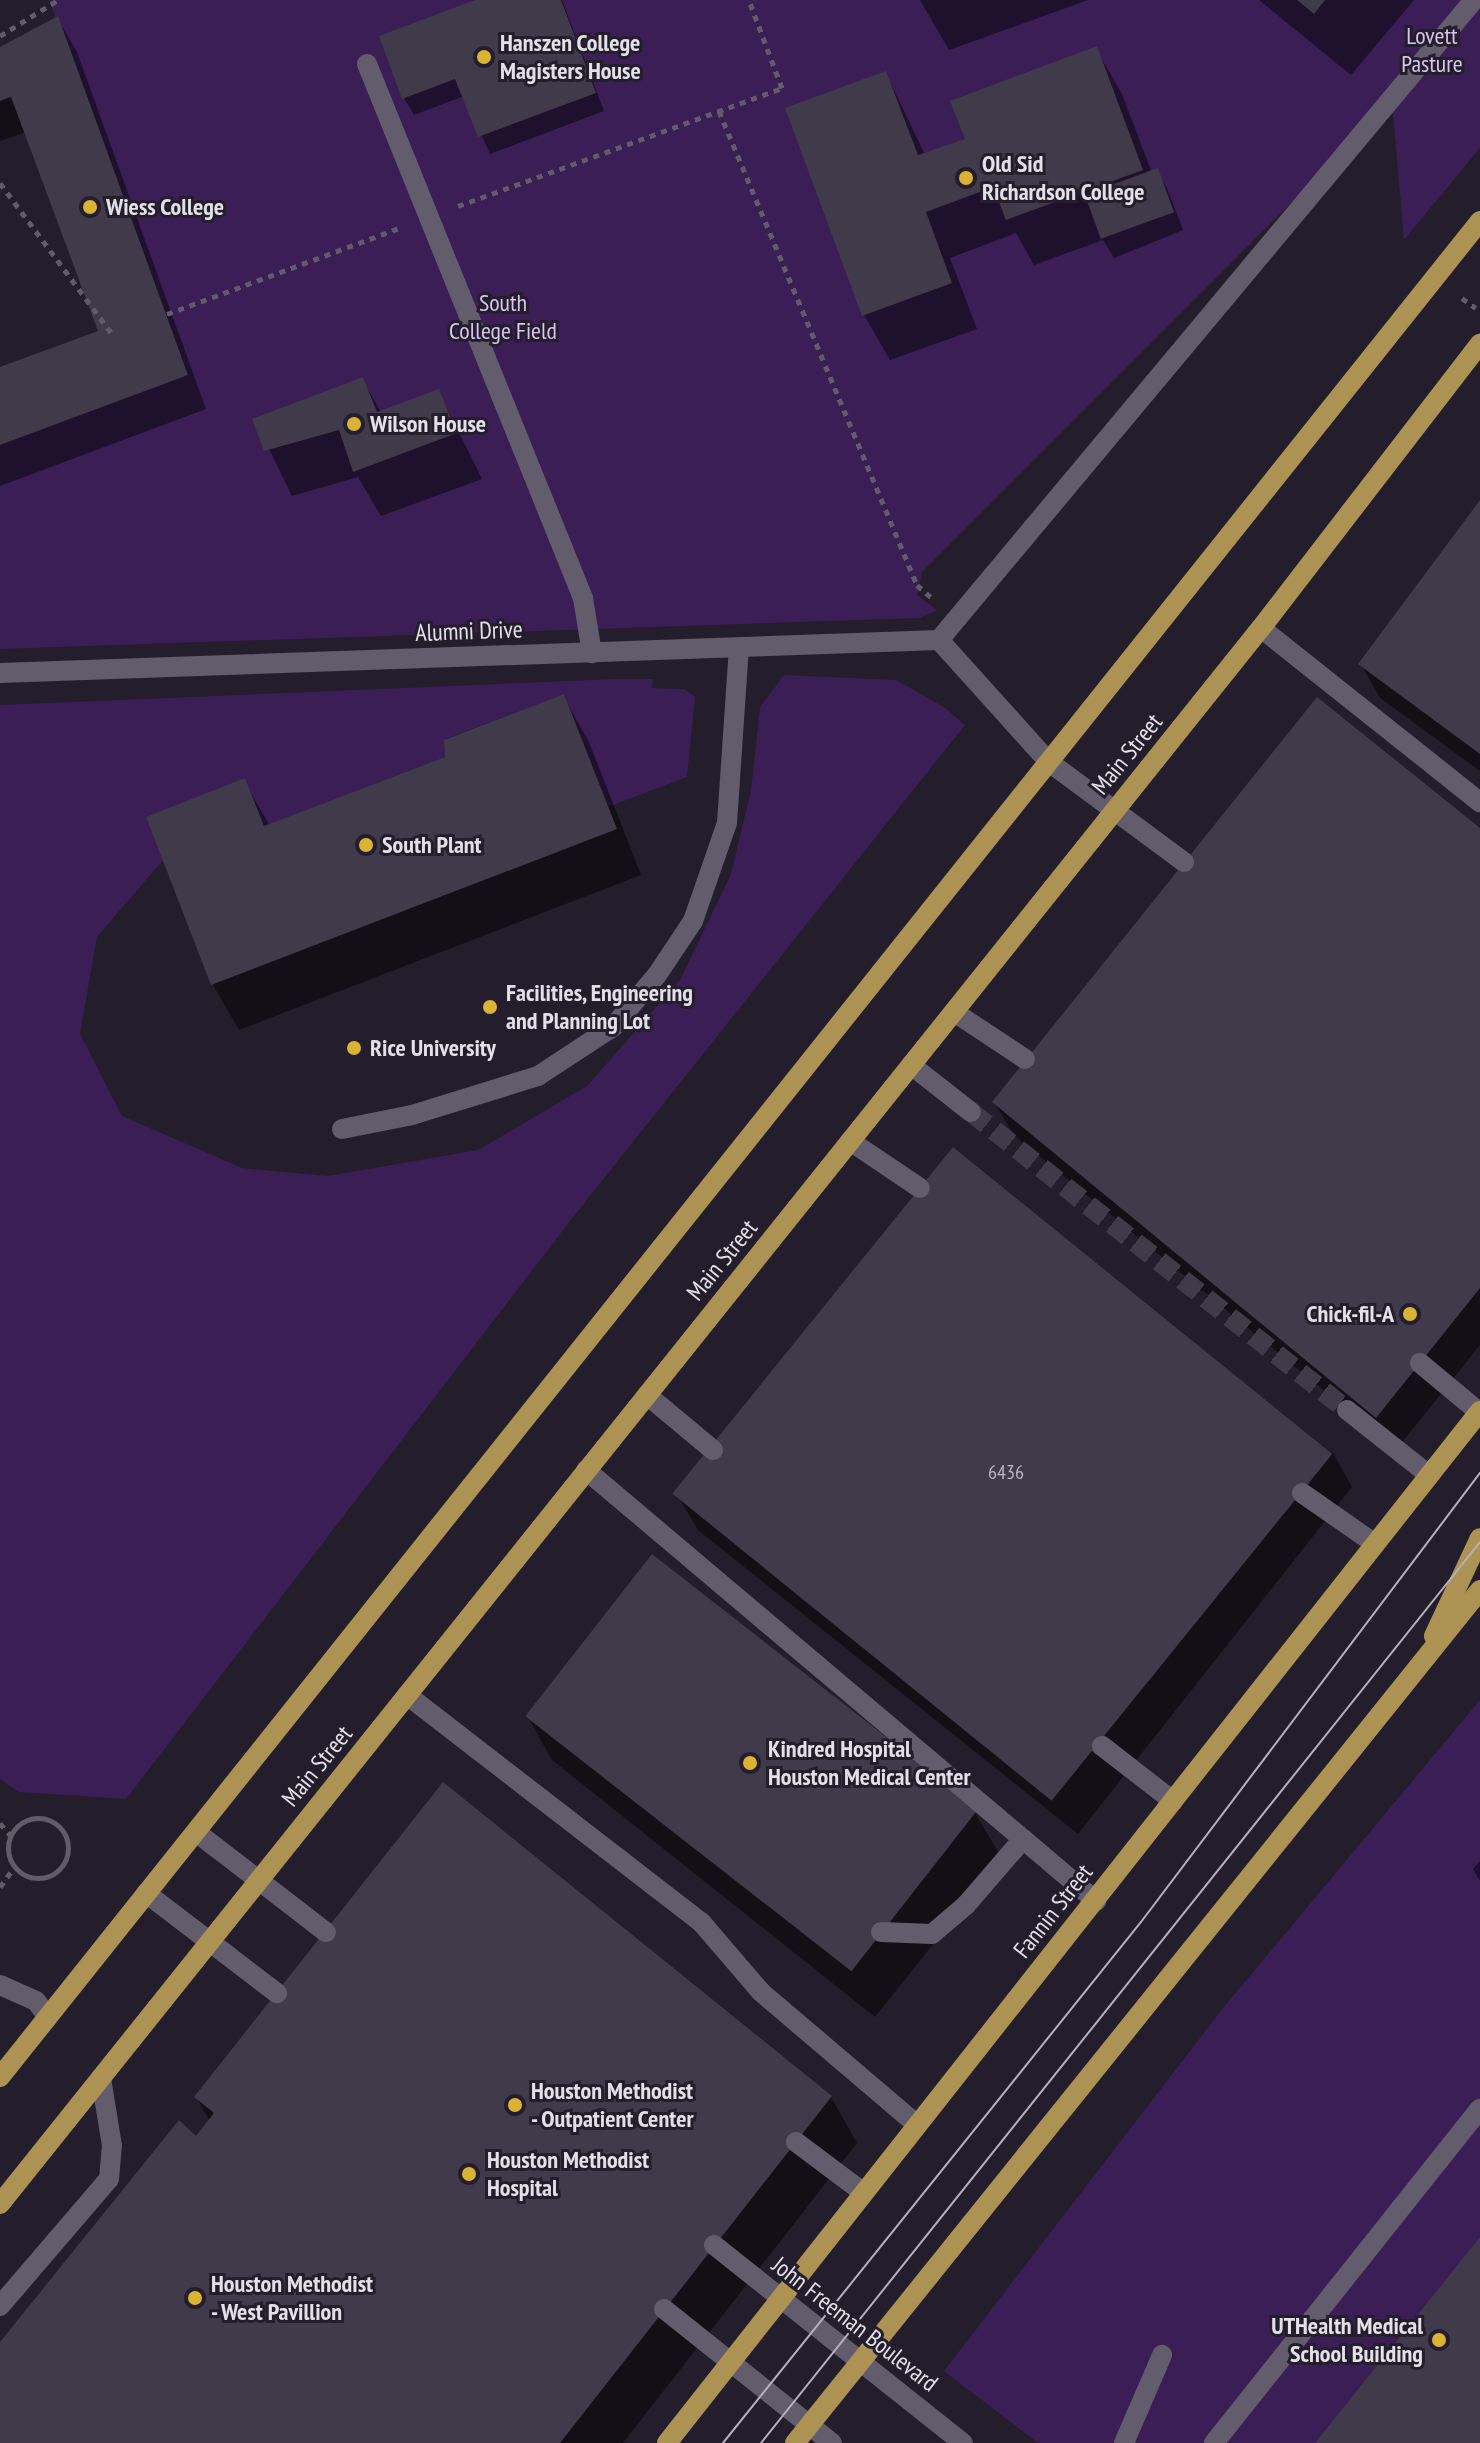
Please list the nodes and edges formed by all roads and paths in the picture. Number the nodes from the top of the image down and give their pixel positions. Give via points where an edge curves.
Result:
1 (58, 0) edge
2 (749, 0) edge
3 (1474, 0) edge
4 (0, 36) edge
5 (367, 64) dead end
6 (719, 111) junction
7 (0, 183) edge
8 (429, 217) junction
9 (1476, 233) edge
10 (1462, 298) dead end
11 (1476, 308) dead end
12 (167, 314) dead end
13 (113, 335) dead end
14 (1477, 355) edge
15 (957, 619) junction
16 (1261, 628) junction
17 (939, 640) junction
18 (739, 647) junction
19 (592, 653) junction
20 (0, 673) edge
21 (1049, 762) junction
22 (1480, 802) edge
23 (1113, 813) junction
24 (1184, 862) dead end
25 (954, 1012) junction
26 (1025, 1059) dead end
27 (911, 1065) junction
28 (971, 1112) tunnel mouth
29 (342, 1129) dead end
30 (850, 1141) junction
31 (920, 1188) tunnel mouth
32 (1420, 1363) dead end
33 (647, 1395) junction
34 (1347, 1410) tunnel mouth
35 (1480, 1412) edge
36 (713, 1450) tunnel mouth
37 (586, 1470) junction
38 (1429, 1475) junction
39 (1302, 1493) tunnel mouth
40 (1480, 1538) edge
41 (1375, 1544) junction
42 (1480, 1590) edge
43 (1425, 1659) junction
44 (407, 1695) junction
45 (1102, 1746) tunnel mouth
46 (1173, 1801) junction
47 (0, 1823) edge
48 (196, 1832) junction
49 (10, 1835) junction
50 (1023, 1839) junction
51 (14, 1868) junction
52 (258, 1882) junction
53 (0, 1887) edge
54 (146, 1893) junction
55 (1096, 1901) junction
56 (326, 1932) tunnel mouth
57 (881, 1932) dead end
58 (208, 1944) junction
59 (0, 1985) edge
60 (277, 1993) tunnel mouth
61 (48, 2017) junction
62 (0, 2077) edge
63 (101, 2078) junction
64 (1480, 2109) edge
65 (917, 2125) junction
66 (796, 2142) dead end
67 (864, 2193) junction
68 (0, 2204) edge
69 (714, 2245) tunnel mouth
70 (781, 2298) junction
71 (0, 2306) edge
72 (664, 2309) tunnel mouth
73 (1162, 2355) dead end
74 (860, 2361) junction
75 (731, 2362) junction
76 (809, 2425) junction
77 (667, 2443) edge
78 (795, 2443) edge
79 (832, 2443) edge
80 (963, 2443) edge
81 (1124, 2443) edge
82 (1214, 2443) edge

1 - 4 path
2 - 6 path via 782,88
3 - 15 street
5 - 8 street
6 - 8 path
6 - 15 path via 917,585
7 - 13 path
8 - 12 path
8 - 19 street via 583,598
9 - 21 main road
10 - 11 path
14 - 16 main road, Main Street
15 - 17 street
16 - 22 street
16 - 23 main road, Main Street
17 - 18 street, Alumni Drive
17 - 21 street
18 - 19 street, Alumni Drive
18 - 29 street via 727,823 693,921 657,975 613,1027 538,1076 412,1115
19 - 20 street, Alumni Drive
21 - 23 street
21 - 48 main road
23 - 24 street
23 - 25 main road, Main Street
25 - 26 street
25 - 27 main road, Main Street
27 - 28 street
27 - 30 main road, Main Street
30 - 31 street
30 - 33 main road, Main Street
32 - 35 street
33 - 36 street
33 - 37 main road, Main Street
34 - 38 street
35 - 38 main road, Fannin Street
37 - 44 main road, Main Street
37 - 50 street
38 - 41 main road, Fannin Street
39 - 41 street
40 - 43 main road
41 - 46 main road, Fannin Street
42 - 43 main road
43 - 74 main road
44 - 52 main road, Main Street
44 - 65 street via 701,1922 761,1992
45 - 46 street
46 - 55 main road, Fannin Street
47 - 49 path
48 - 52 street
48 - 54 main road
49 - 51 path via 8,1852
49 - 51 path via 24,1821 45,1818 66,1838 66,1858 53,1874 33,1878
50 - 55 street
50 - 57 street via 966,1905 932,1934
51 - 53 path
52 - 56 street
52 - 58 main road, Main Street
54 - 58 street
54 - 61 main road
55 - 65 main road, Fannin Street
58 - 60 street
58 - 63 main road, Main Street
59 - 61 street via 36,2001
61 - 62 main road
63 - 68 main road, Main Street
63 - 71 street via 112,2146 109,2179
64 - 82 street
65 - 67 main road, Fannin Street
66 - 67 street
67 - 70 main road, Fannin Street
69 - 70 street, John Freeman Boulevard
70 - 74 street, John Freeman Boulevard
70 - 75 main road, Fannin Street
72 - 75 street
73 - 81 street via 1132,2435
74 - 76 main road
74 - 80 street, John Freeman Boulevard
75 - 76 street
75 - 77 main road, Fannin Street
76 - 78 main road
76 - 79 street

